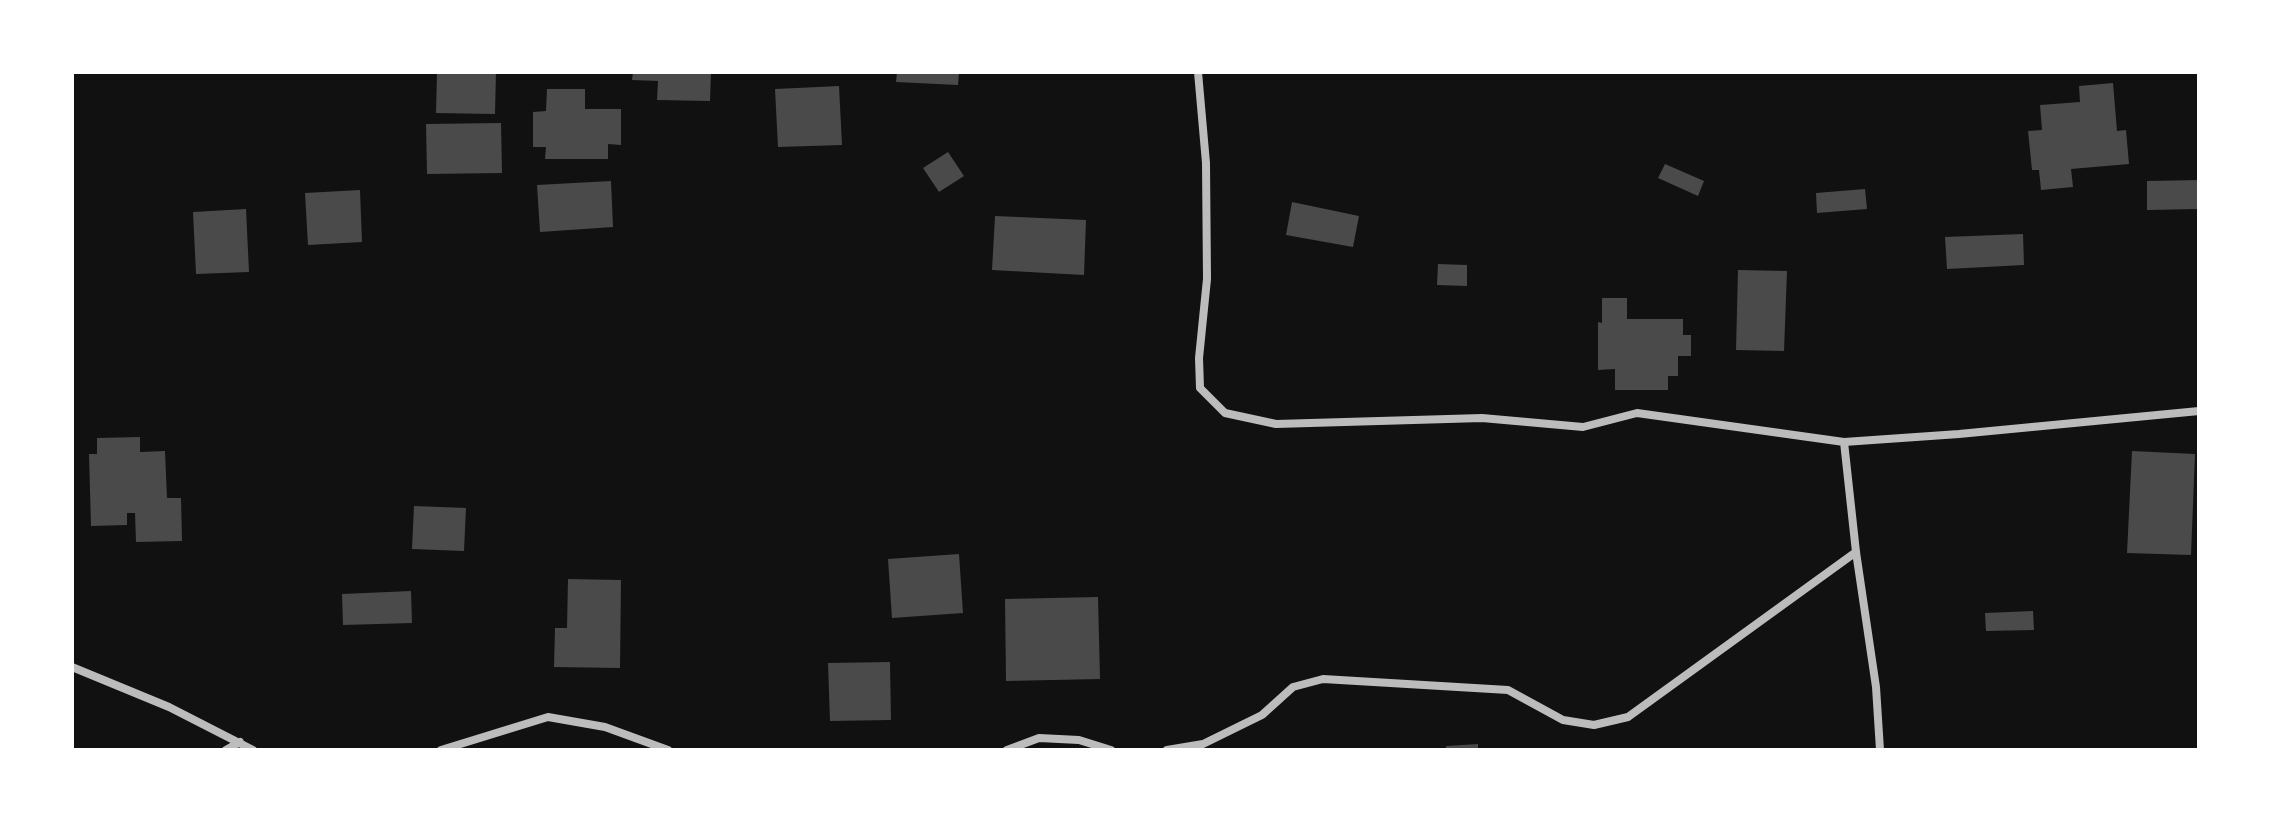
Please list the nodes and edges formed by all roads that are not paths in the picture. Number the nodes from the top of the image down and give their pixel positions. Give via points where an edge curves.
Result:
1 (1198, 72) edge
2 (2199, 411) edge
3 (1844, 442) junction
4 (1856, 552) junction
5 (72, 667) edge
6 (240, 742) junction
7 (226, 750) edge
8 (253, 750) edge
9 (441, 750) edge
10 (668, 750) edge
11 (1007, 750) edge
12 (1111, 750) edge
13 (1167, 750) edge
14 (1880, 750) edge

1 - 3 street via 1207,264 1200,388 1225,413 1276,424 1482,418 1583,427 1637,413
2 - 3 street
3 - 4 street
4 - 13 street via 1628,717 1594,725 1563,720 1508,690 1323,679 1293,687 1262,715 1203,744
4 - 14 street
5 - 6 street
6 - 7 street
6 - 8 street
9 - 10 street via 548,717 605,727
11 - 12 street via 1039,738 1079,740

